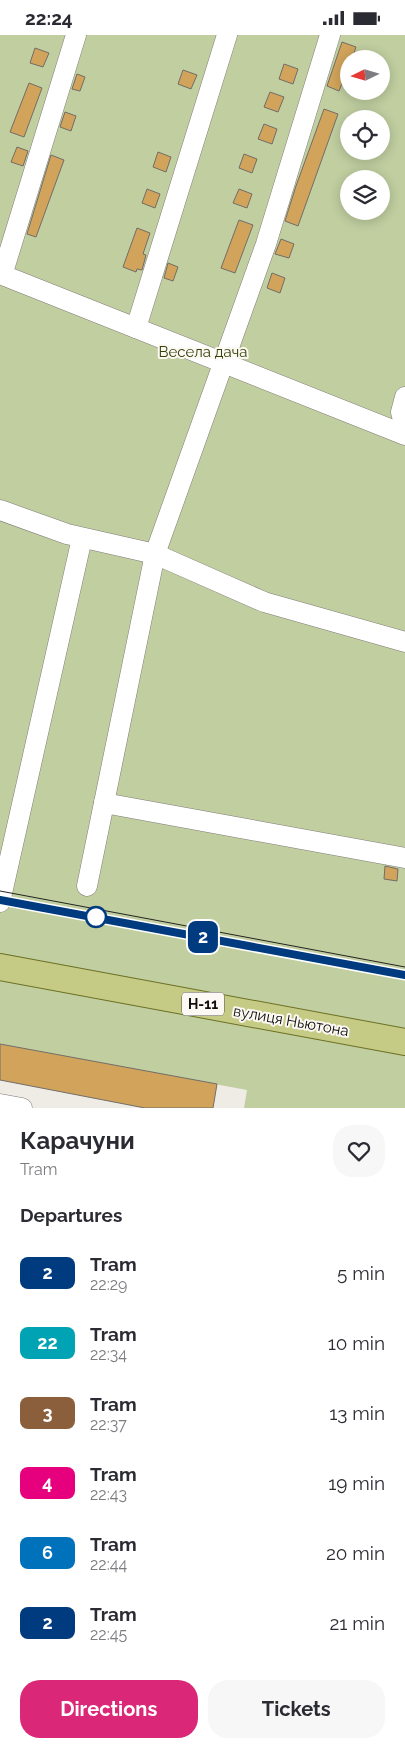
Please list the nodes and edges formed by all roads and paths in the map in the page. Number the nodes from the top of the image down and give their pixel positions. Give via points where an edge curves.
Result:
1 (76, 35) edge
2 (227, 35) edge
3 (330, 35) edge
4 (136, 328) junction
5 (224, 362) junction
6 (405, 397) edge
7 (405, 428) edge
8 (405, 435) edge
9 (0, 510) edge
10 (82, 538) junction
11 (155, 554) junction
12 (405, 642) edge
13 (104, 803) junction
14 (405, 858) edge
15 (87, 885) dead end
16 (0, 901) edge
17 (0, 967) edge
18 (405, 1041) edge
19 (0, 1104) edge
20 (22, 1108) edge

1 - 4 street via 4,269 5,276
2 - 4 street
3 - 5 street via 266,244
4 - 5 street
5 - 8 street
5 - 11 street
6 - 7 street via 402,412
9 - 10 street
10 - 11 street
10 - 16 street
11 - 12 street via 264,602
11 - 13 street
13 - 14 street
13 - 15 street
17 - 18 main road, вулиця Ньютона / Н-11
19 - 20 street

